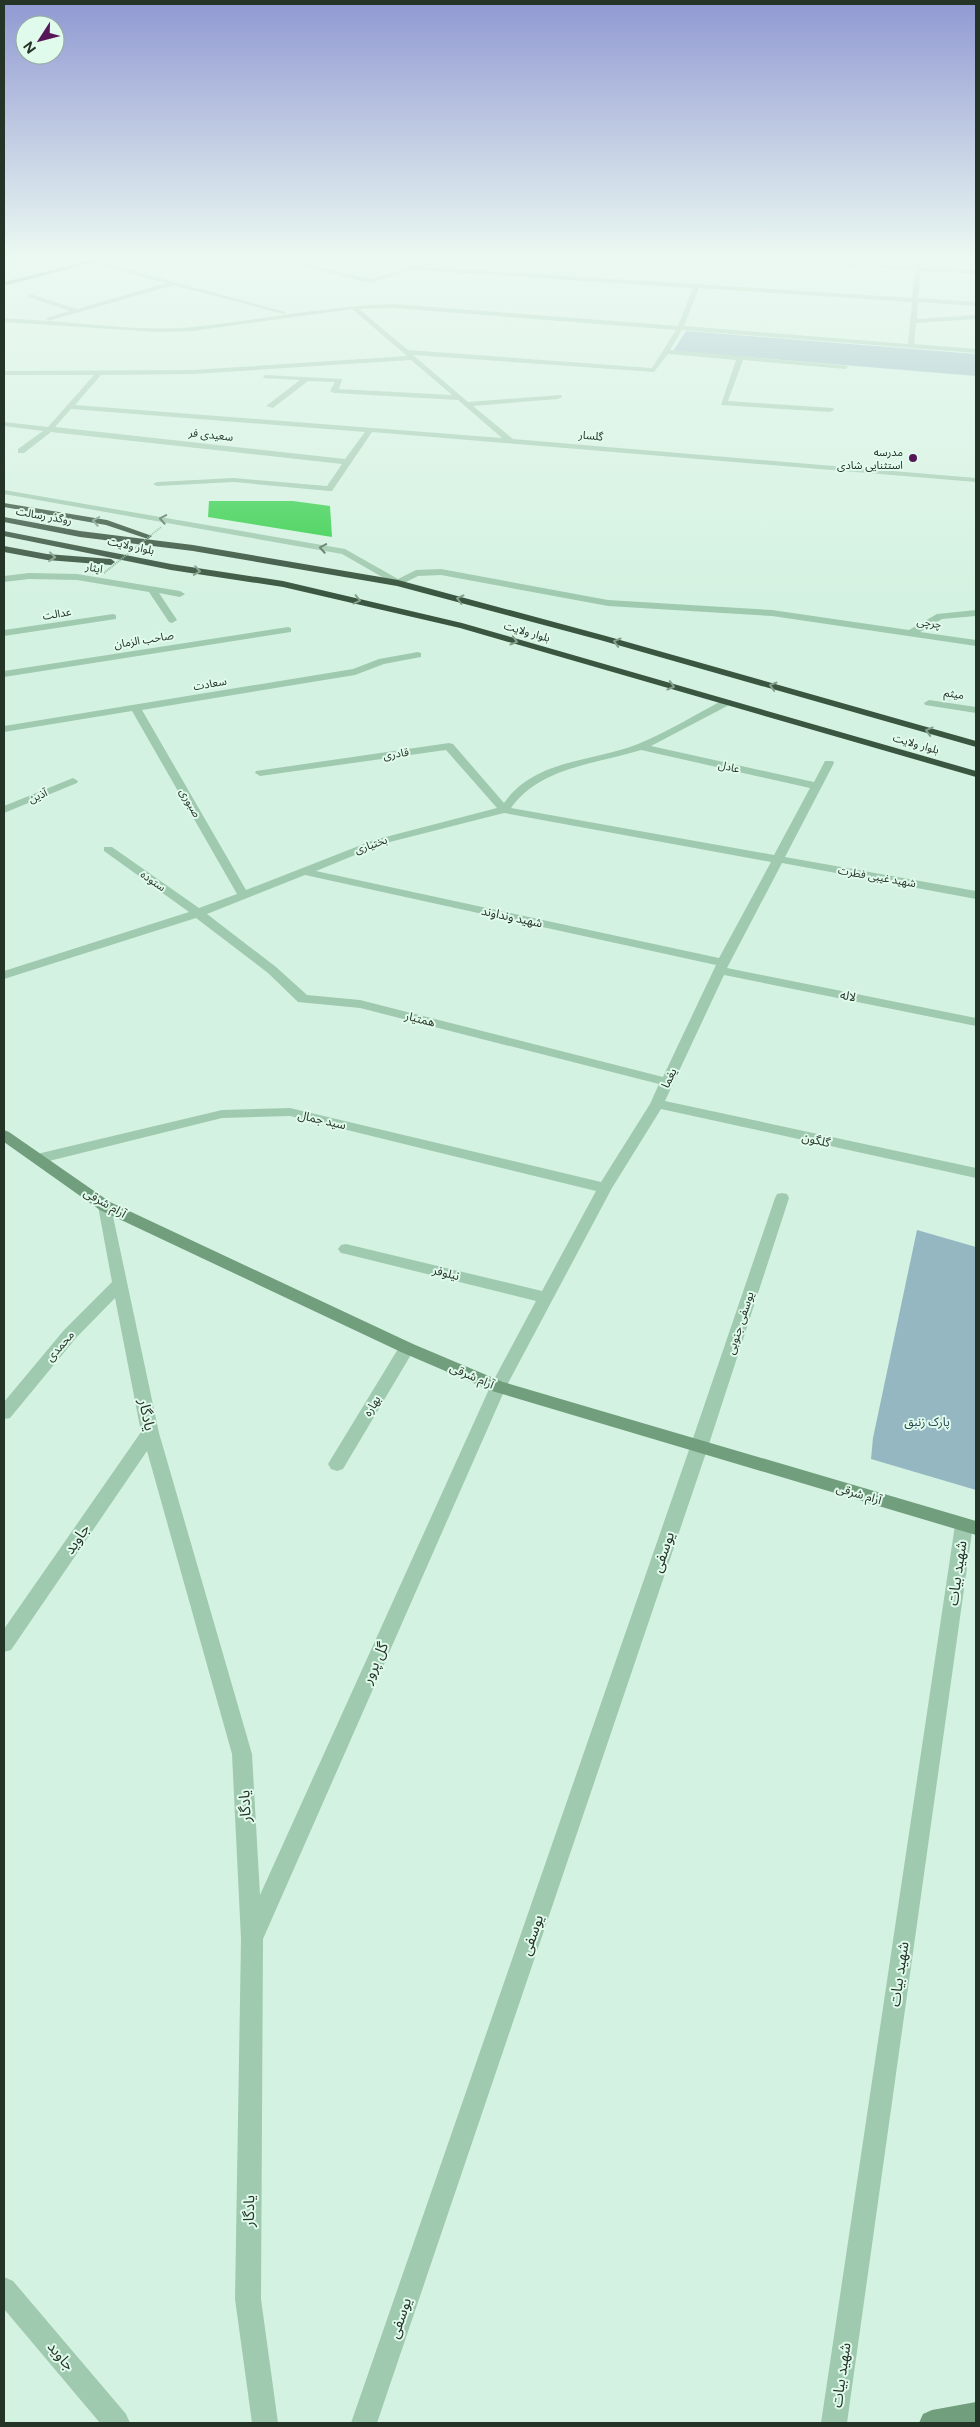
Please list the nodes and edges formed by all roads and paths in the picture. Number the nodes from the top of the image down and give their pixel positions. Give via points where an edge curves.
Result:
1 (272, 368) edge
2 (426, 368) edge
3 (630, 368) edge
4 (655, 368) edge
5 (736, 368) edge
6 (4, 372) edge
7 (157, 372) junction
8 (99, 373) junction
9 (306, 379) junction
10 (558, 397) dead end
11 (462, 398) junction
12 (468, 404) junction
13 (270, 406) dead end
14 (71, 407) junction
15 (830, 410) dead end
16 (4, 424) edge
17 (50, 429) junction
18 (369, 430) junction
19 (510, 441) junction
20 (21, 451) dead end
21 (347, 462) junction
22 (976, 480) edge
23 (157, 484) dead end
24 (4, 492) edge
25 (4, 505) edge
26 (4, 520) edge
27 (161, 526) dead end
28 (4, 533) edge
29 (80, 534) joint
30 (64, 544) joint
31 (193, 548) junction
32 (4, 549) edge
33 (171, 567) junction
34 (104, 573) dead end
35 (4, 579) edge
36 (398, 583) junction
37 (152, 589) junction
38 (180, 594) dead end
39 (976, 613) edge
40 (113, 616) dead end
41 (172, 620) dead end
42 (288, 630) dead end
43 (4, 633) edge
44 (911, 634) junction
45 (976, 643) edge
46 (418, 655) dead end
47 (4, 674) edge
48 (727, 702) junction
49 (929, 703) dead end
50 (136, 709) junction
51 (976, 710) edge
52 (4, 729) edge
53 (976, 744) edge
54 (640, 747) junction
55 (829, 763) dead end
56 (260, 774) dead end
57 (976, 774) edge
58 (72, 781) dead end
59 (817, 786) junction
60 (4, 810) edge
61 (504, 810) junction
62 (108, 849) dead end
63 (778, 859) junction
64 (302, 872) junction
65 (976, 895) edge
66 (244, 896) junction
67 (198, 913) junction
68 (721, 966) junction
69 (4, 975) edge
70 (976, 1022) edge
71 (667, 1082) junction
72 (657, 1104) junction
73 (4, 1135) edge
74 (37, 1159) junction
75 (976, 1173) edge
76 (605, 1188) junction
77 (782, 1198) dead end
78 (104, 1206) junction
79 (346, 1248) dead end
80 (120, 1284) junction
81 (547, 1298) junction
82 (407, 1348) junction
83 (498, 1387) junction
84 (4, 1413) edge
85 (150, 1433) junction
86 (699, 1448) junction
87 (337, 1464) dead end
88 (970, 1527) edge
89 (4, 1644) edge
90 (252, 1938) junction
91 (4, 2290) edge
92 (976, 2415) edge
93 (117, 2423) edge
94 (265, 2423) edge
95 (364, 2423) edge
96 (834, 2423) edge
97 (932, 2423) edge

1 - 7 street
2 - 11 street
3 - 4 street
5 - 15 street via 724,403
6 - 8 street
7 - 8 street
7 - 9 street
8 - 14 street
9 - 11 street via 340,380 334,391
9 - 13 street
10 - 12 street
11 - 12 street
12 - 19 street
14 - 17 street
14 - 18 street, گلسار
16 - 17 street, سعیدی فر
17 - 20 street
17 - 21 street, سعیدی فر
18 - 19 street, گلسار
18 - 21 street
19 - 22 street, گلسار
21 - 23 street via 329,489 234,480
36 -> 24 street via 345,552
31 -> 25 highway via 108,523
26 - 29 highway, روگذر رسالت
27 - 34 path, bridge
28 - 30 highway, روگذر رسالت
29 - 31 highway, بلوار ولایت
30 - 33 highway, بلوار ولایت
31 - 36 highway, بلوار ولایت
32 -> 33 highway via 47,557
33 -> 48 highway, بلوار ولایت via 283,584 352,599 462,626
35 - 37 street, ایثار via 77,577
36 - 44 street, چرچی via 416,573 441,572 608,603 772,613
53 -> 36 highway, بلوار ولایت
37 - 38 street, ایثار
37 - 41 street
39 - 44 street via 940,616
40 - 43 street, عدالت
42 - 47 street, صاحب الزمان
44 - 45 street, چرچی
46 - 50 street, سعادت via 382,661 355,672
48 - 54 street
48 - 57 highway, بلوار ولایت
49 - 51 street, میثم
50 - 52 street, سعادت
50 - 66 street, صبوری
54 - 59 street, عادل
54 - 61 street via 549,773 526,785
55 - 59 street, یغما
56 - 61 street, قادری via 449,746
58 - 60 street, آذین
59 - 63 street, یغما
61 - 63 street, شهید غیبی فطرت
61 - 64 street, بختیاری via 378,842
62 - 67 street, ستوده
63 - 65 street, شهید غیبی فطرت
63 - 68 street, یغما
64 - 66 street, بختیاری
64 - 68 street, شهید ونداوند
66 - 67 street, بختیاری
67 - 69 street, بختیاری
67 - 71 street, همتیار via 272,970 303,999 360,1004
68 - 70 street, لاله
68 - 71 street, یغما
71 - 72 street, یغما
72 - 75 street, گلگون
72 - 76 street, یغما
73 - 74 street, آرام شرقی
74 - 76 street, سید جمال via 222,1114 290,1112
74 - 78 street, آرام شرقی
76 - 81 street, یغما
77 - 86 street, یوسفی جنوبی
78 - 80 street, یادگار
78 - 82 street, آرام شرقی
79 - 81 street, نیلوفر
80 - 84 street, محمدی via 70,1334
80 - 85 street, یادگار
81 - 83 street, یغما
82 - 83 street, آرام شرقی
82 - 87 street, بهاره
83 - 86 street, آرام شرقی
83 - 90 street, گل پرور
85 - 89 street, جاوید
85 - 90 street, یادگار via 242,1754
86 - 88 street, آرام شرقی
86 - 95 street, یوسفی
88 - 96 street, شهید بیات
90 - 94 street, یادگار via 248,2299
91 - 93 street, جاوید
92 - 97 street

